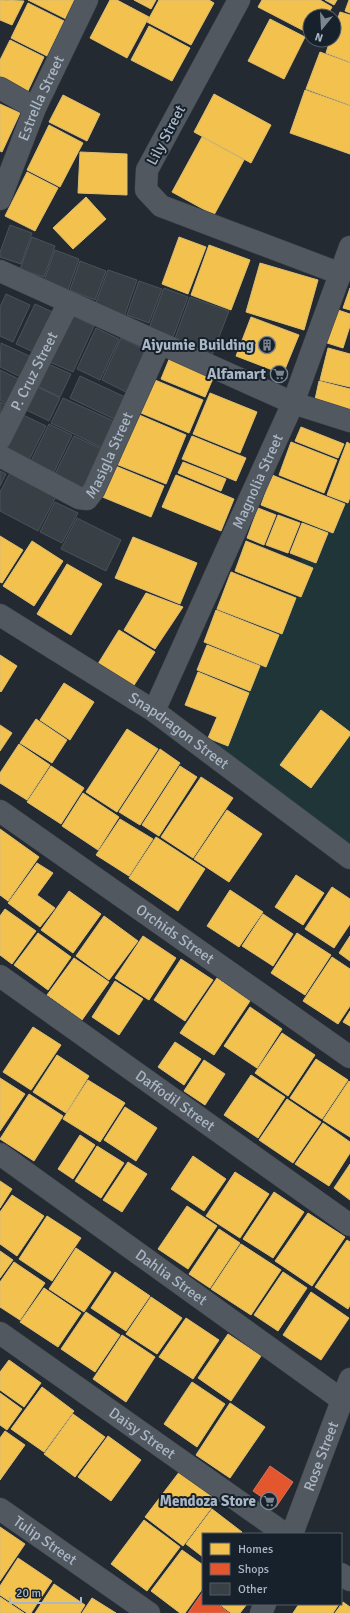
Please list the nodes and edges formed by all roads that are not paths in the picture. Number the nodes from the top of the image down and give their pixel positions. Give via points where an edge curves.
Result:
1 (87, 0) edge
2 (239, 0) edge
3 (0, 88) edge
4 (35, 108) junction
5 (0, 199) edge
6 (350, 247) edge
7 (0, 271) edge
8 (341, 274) junction
9 (69, 302) junction
10 (160, 343) junction
11 (293, 402) junction
12 (350, 421) edge
13 (0, 440) edge
14 (0, 456) edge
15 (0, 615) edge
16 (154, 711) junction
17 (0, 811) edge
18 (350, 858) edge
19 (0, 976) edge
20 (350, 1057) edge
21 (0, 1154) edge
22 (350, 1225) edge
23 (0, 1333) edge
24 (350, 1379) edge
25 (342, 1400) junction
26 (0, 1509) edge
27 (284, 1533) edge
28 (292, 1533) edge
29 (149, 1613) edge

1 - 4 street, Estrella Street
2 - 8 street, Lily Street via 147,170 146,190 162,206
3 - 4 street
4 - 5 street, Estrella Street
6 - 8 street, Magnolia Street
7 - 9 street
8 - 11 street, Magnolia Street
9 - 10 street
9 - 13 street, P. Cruz Street
10 - 11 street
10 - 14 street, Masigla Street via 94,490 87,499 79,498
11 - 12 street
11 - 16 street, Magnolia Street
15 - 16 street, Snapdragon Street
16 - 18 street, Snapdragon Street
17 - 20 street, Orchids Street
19 - 22 street, Daffodil Street
21 - 25 street, Dahlia Street
23 - 27 street, Daisy Street
24 - 25 street, Rose Street
25 - 28 street, Rose Street
26 - 29 street, Tulip Street

